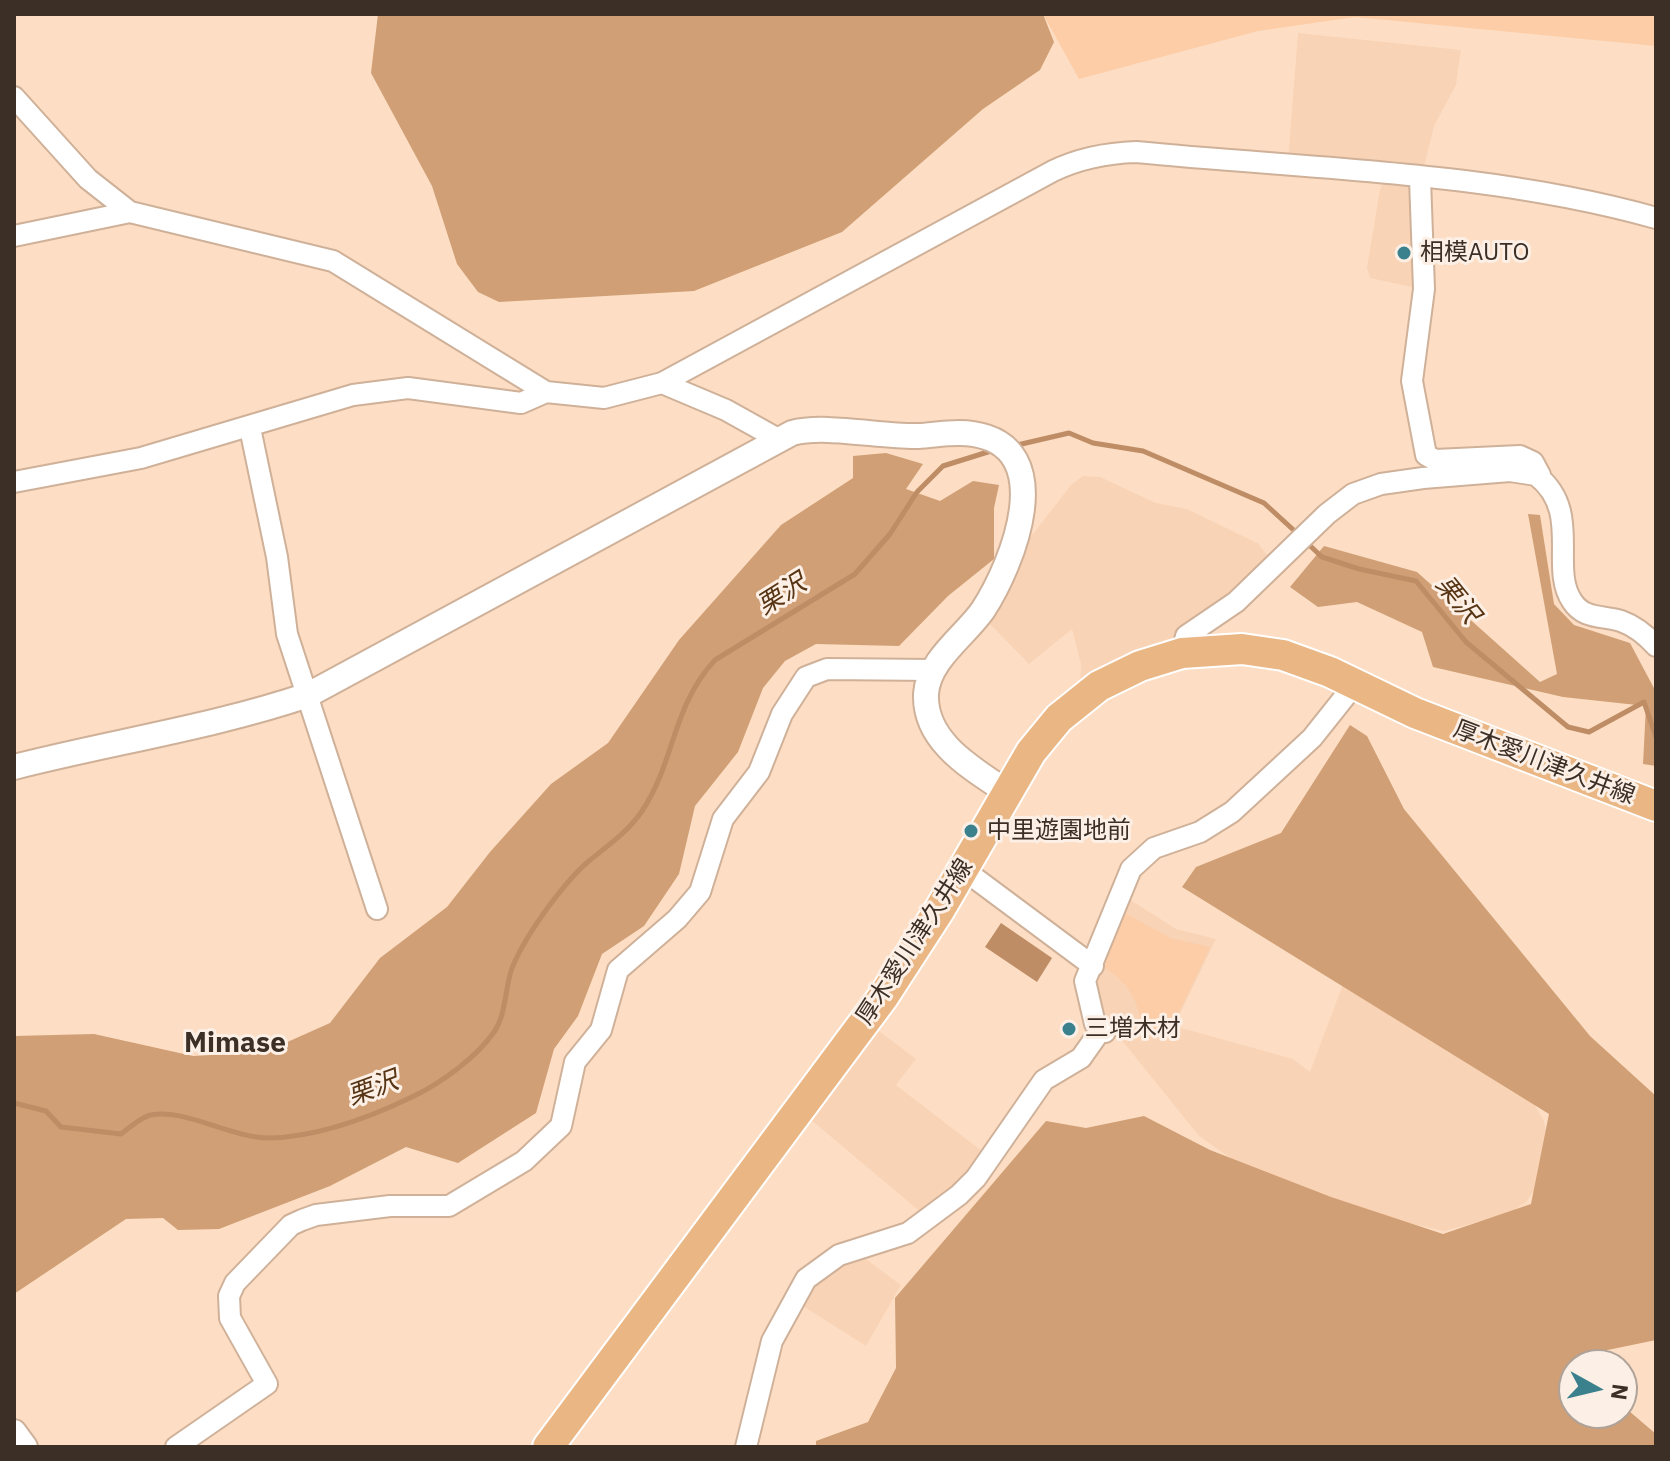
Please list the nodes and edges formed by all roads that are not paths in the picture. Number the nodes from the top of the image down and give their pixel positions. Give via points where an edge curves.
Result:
1 (14, 97) edge
2 (1420, 179) junction
3 (130, 212) junction
4 (1656, 218) edge
5 (14, 236) edge
6 (662, 383) junction
7 (546, 392) junction
8 (250, 428) junction
9 (778, 439) junction
10 (1543, 480) junction
11 (14, 482) edge
12 (1656, 646) edge
13 (1182, 653) junction
14 (933, 670) junction
15 (1355, 684) junction
16 (308, 695) junction
17 (14, 767) edge
18 (1007, 792) junction
19 (1656, 806) edge
20 (964, 870) junction
21 (377, 909) dead end
22 (1093, 966) junction
23 (14, 1432) edge
24 (25, 1447) edge
25 (176, 1447) edge
26 (548, 1447) edge
27 (746, 1447) edge

1 - 3 street via 88,179
2 - 4 street via 1541,192
2 - 6 street via 1136,152 1073,162
2 - 10 street via 1424,289 1412,381 1426,455 1435,460 1520,456 1533,462
3 - 5 street
3 - 7 street via 333,261
6 - 7 street via 604,398
6 - 9 street
7 - 8 street via 521,403 388,389
8 - 11 street via 141,458
8 - 16 street via 287,634
9 - 14 street via 804,431 974,434 1005,448 1022,472 1025,493 1001,576 981,612
9 - 16 street
10 - 12 street via 1560,509 1571,600 1589,615 1626,623
10 - 13 street via 1529,472 1501,471 1381,484 1347,498 1225,611 1186,636
13 - 15 main road, 厚木愛川津久井線 via 1262,651 1299,659
13 - 18 main road, 厚木愛川津久井線 via 1120,675 1079,701 1041,738
14 - 18 street via 927,703 945,745
14 - 25 street via 827,669 806,677 782,714 759,772 723,819 700,892 615,975 601,1030 575,1062 556,1132 515,1169 449,1206 329,1213 291,1225 235,1283 229,1296 233,1325 267,1384
15 - 19 main road, 厚木愛川津久井線 via 1415,713
15 - 22 street via 1312,738 1232,812 1200,832 1163,842 1140,858 1123,886
16 - 17 street via 225,720
16 - 21 street
18 - 20 main road, 厚木愛川津久井線
20 - 22 street
20 - 26 main road, 厚木愛川津久井線 via 824,1079
22 - 27 street via 1085,981 1103,1032 1081,1058 1044,1080 959,1195 908,1233 839,1255 806,1279 772,1341
23 - 24 street

